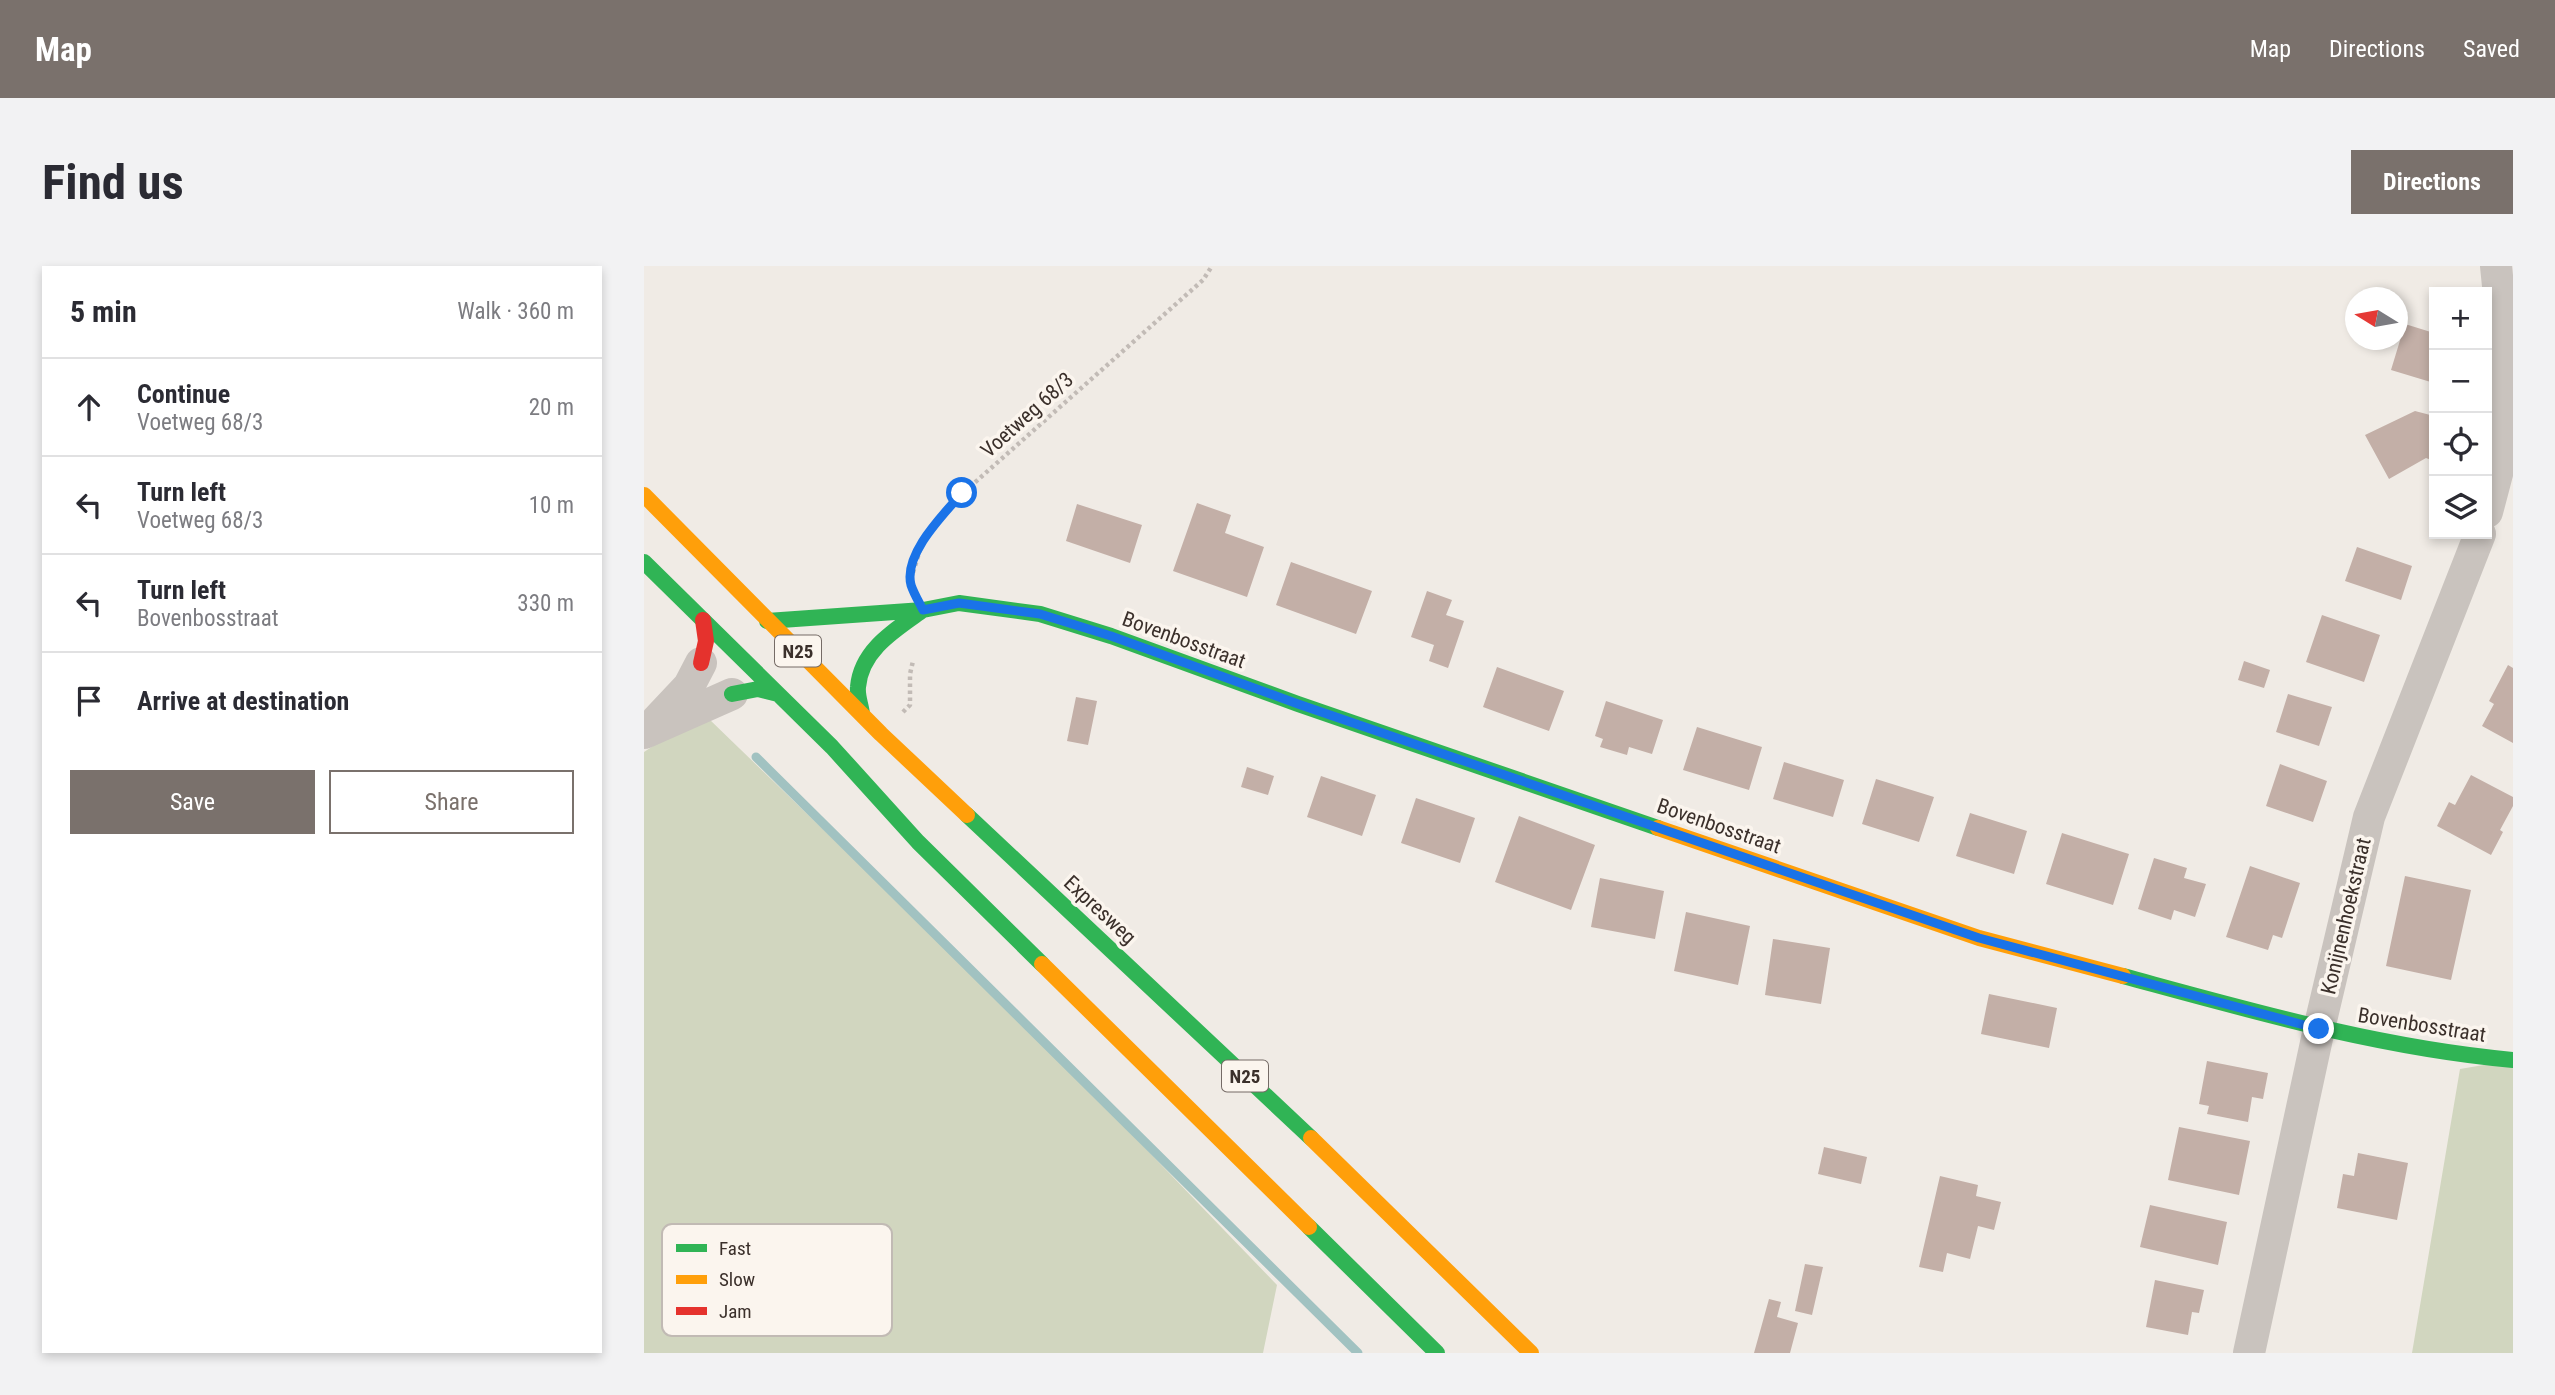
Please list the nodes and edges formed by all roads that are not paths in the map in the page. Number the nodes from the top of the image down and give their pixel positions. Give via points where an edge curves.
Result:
1 (2496, 266) edge
2 (2492, 493) edge
3 (644, 495) edge
4 (2478, 539) edge
5 (644, 562) edge
6 (923, 610) junction
7 (703, 620) junction
8 (767, 621) junction
9 (702, 663) joint
10 (732, 694) joint
11 (778, 694) junction
12 (862, 714) junction
13 (645, 732) edge
14 (2319, 1029) junction
15 (2513, 1060) edge
16 (1437, 1353) edge
17 (1531, 1353) edge
18 (2249, 1353) edge

1 - 2 street via 2506,366 2502,455
3 - 8 main road, Expresweg / N25
4 - 14 street, Konijnenhoekstraat via 2369,817
5 - 7 main road, N25
6 - 8 main road, Bovenbosstraat
6 - 12 main road via 881,640 864,661 858,687
6 - 14 main road, Bovenbosstraat via 959,603 1040,614 1979,938
7 - 9 main road
7 - 11 main road, N25
8 - 12 main road, Expresweg / N25
9 - 13 street via 689,686
10 - 11 main road via 758,689
10 - 13 street
11 - 16 main road, N25 via 918,842
12 - 17 main road, Expresweg / N25 via 1338,1163
14 - 15 main road, Bovenbosstraat
14 - 18 street, Konijnenhoekstraat

